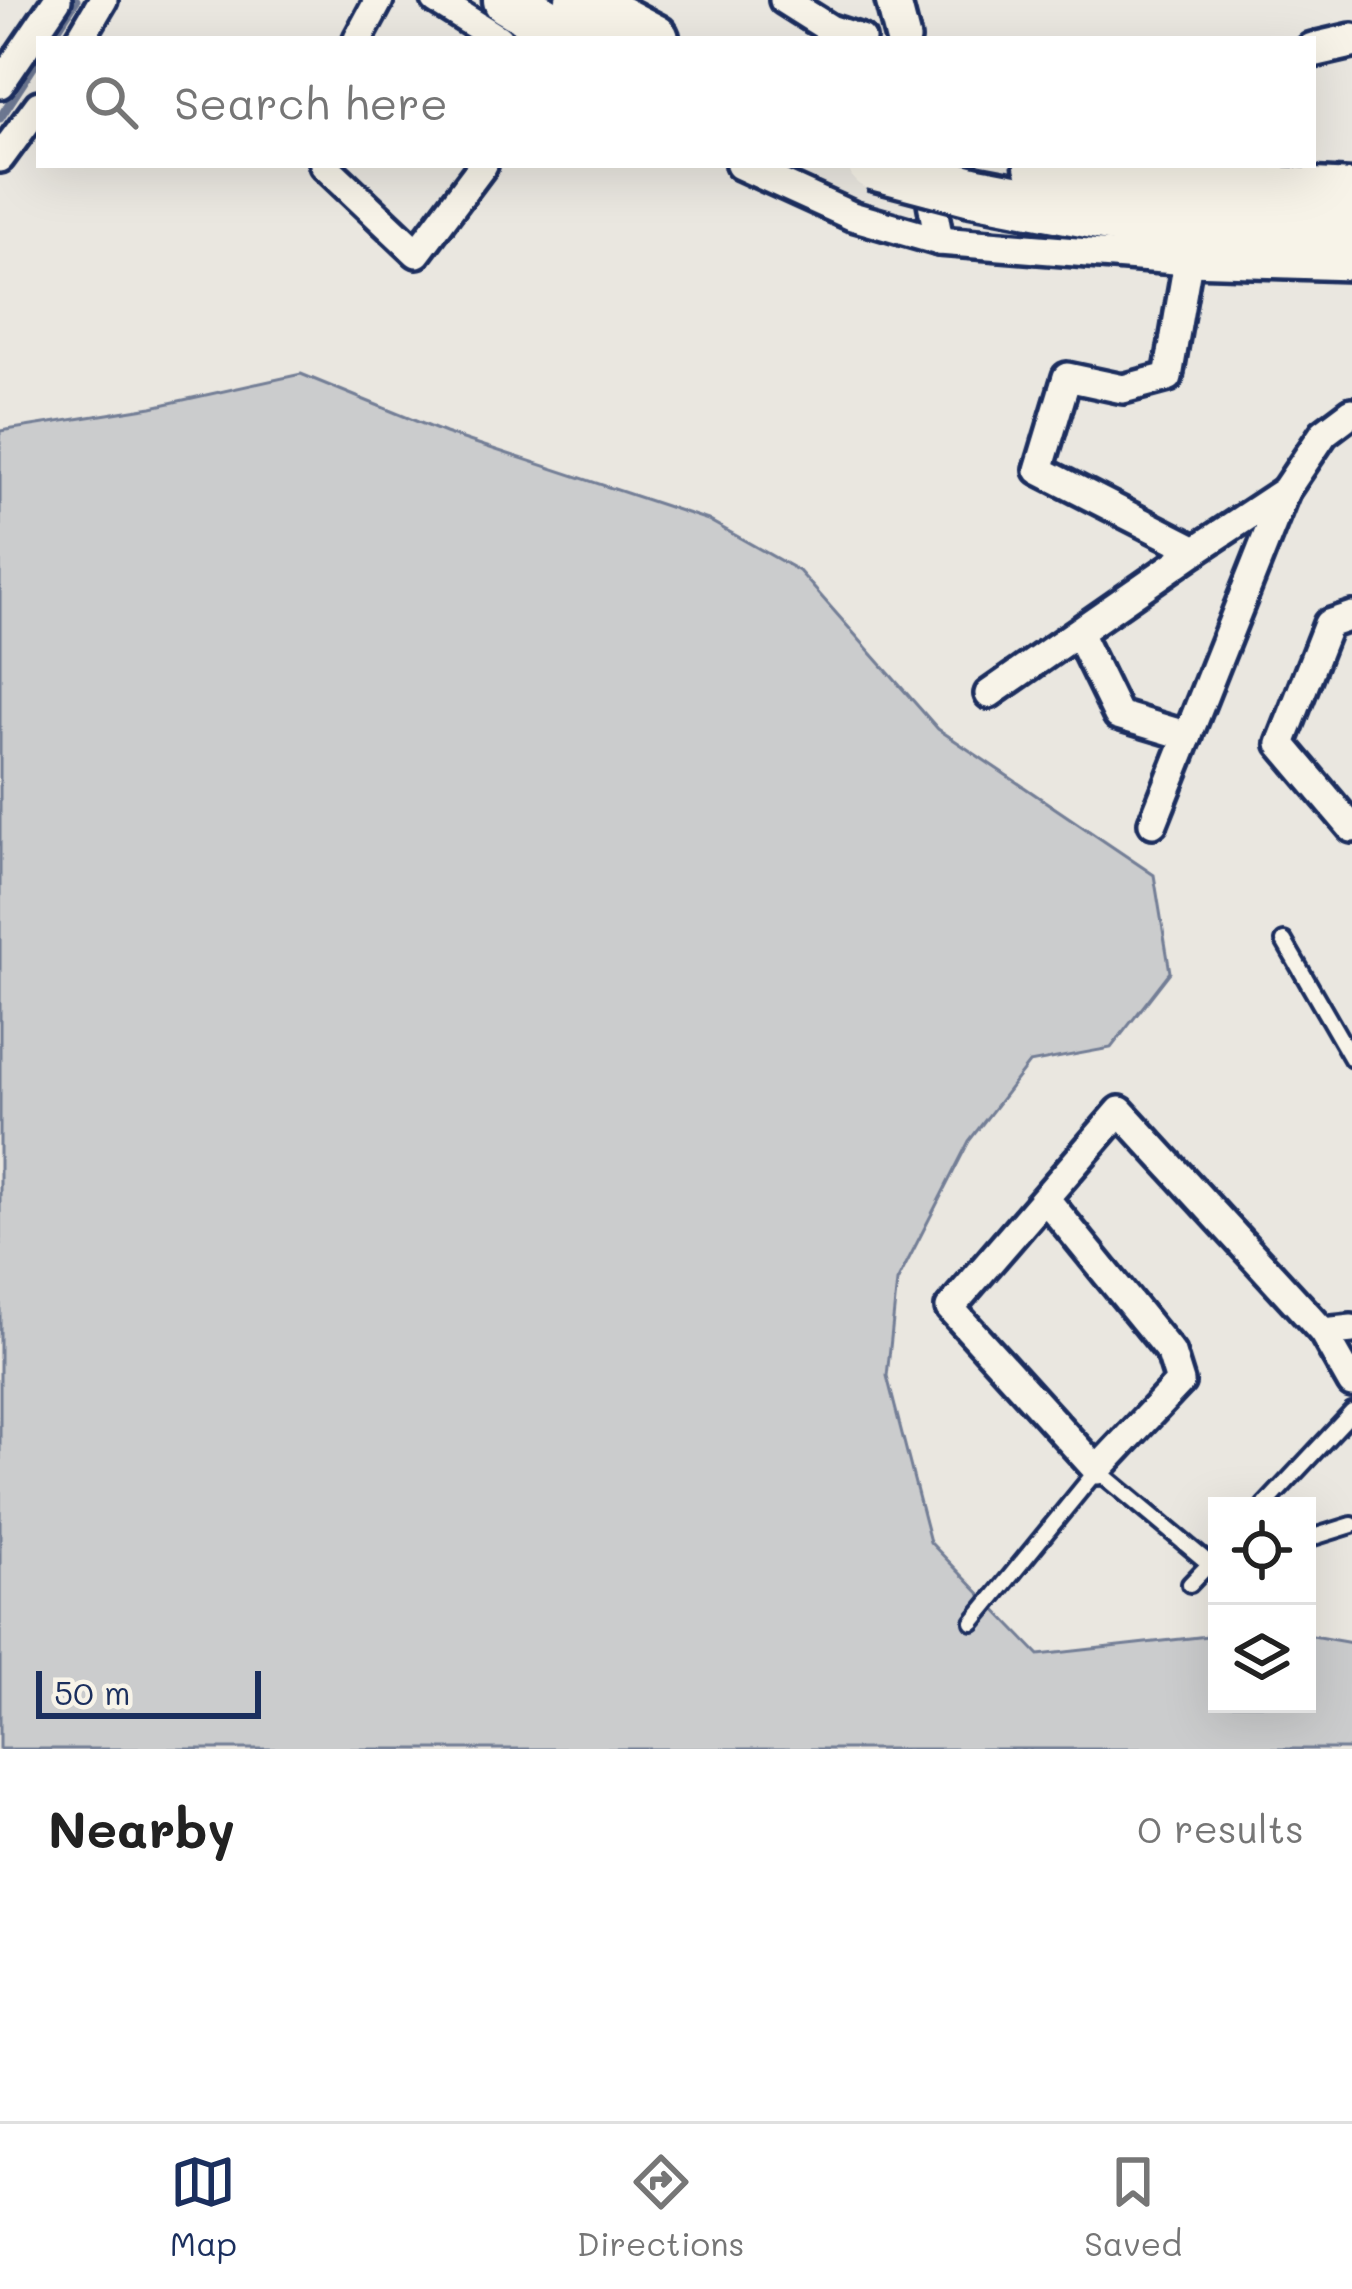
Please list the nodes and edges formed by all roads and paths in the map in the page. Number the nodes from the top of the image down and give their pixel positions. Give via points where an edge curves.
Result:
1 (57, 0) edge
2 (103, 0) edge
3 (379, 0) edge
4 (436, 0) edge
5 (508, 0) edge
6 (580, 0) edge
7 (784, 0) edge
8 (893, 0) edge
9 (82, 36) edge
10 (360, 36) edge
11 (493, 36) edge
12 (571, 36) edge
13 (648, 36) edge
14 (852, 36) edge
15 (902, 36) edge
16 (1352, 41) edge
17 (1316, 49) edge
18 (0, 84) edge
19 (36, 109) edge
20 (0, 158) edge
21 (327, 168) edge
22 (481, 168) edge
23 (747, 168) edge
24 (884, 168) edge
25 (927, 168) edge
26 (1057, 168) edge
27 (1352, 195) edge
28 (1352, 234) edge
29 (939, 241) junction
30 (1188, 261) junction
31 (1352, 266) edge
32 (1352, 412) edge
33 (1285, 491) junction
34 (1196, 550) junction
35 (1352, 616) edge
36 (1078, 633) junction
37 (989, 694) dead end
38 (1187, 736) junction
39 (1153, 823) dead end
40 (1352, 828) edge
41 (1284, 941) dead end
42 (1352, 1059) edge
43 (1045, 1198) junction
44 (1352, 1329) edge
45 (1323, 1332) junction
46 (1352, 1383) edge
47 (1352, 1412) edge
48 (1096, 1470) junction
49 (1272, 1497) edge
50 (1352, 1525) edge
51 (1316, 1536) edge
52 (1208, 1558) edge
53 (1208, 1569) edge
54 (1190, 1585) dead end
55 (973, 1622) dead end

1 - 18 street
2 - 9 street
3 - 10 street
4 - 11 street
5 - 12 highway
6 - 13 highway
7 - 14 street
8 - 15 street
16 - 17 street
19 - 20 street
21 - 22 street via 418,253
23 - 29 street via 852,216
24 - 28 highway, bridge via 1135,222
25 - 29 street
26 - 27 highway via 1159,185
29 - 30 street
30 - 31 street
30 - 34 street via 1168,377 1123,389 1067,377 1039,470
32 - 33 street via 1324,433
33 - 34 street
33 - 38 street
34 - 36 street
35 - 40 street via 1328,624 1281,744
36 - 37 street
36 - 38 street via 1118,715
38 - 39 street
41 - 42 lane
43 - 45 street via 1120,1111
43 - 48 street via 1171,1353 1180,1382
43 - 48 street via 950,1308
44 - 45 street
45 - 46 street
47 - 49 lane
48 - 52 lane
48 - 55 lane
50 - 51 lane
53 - 54 lane

